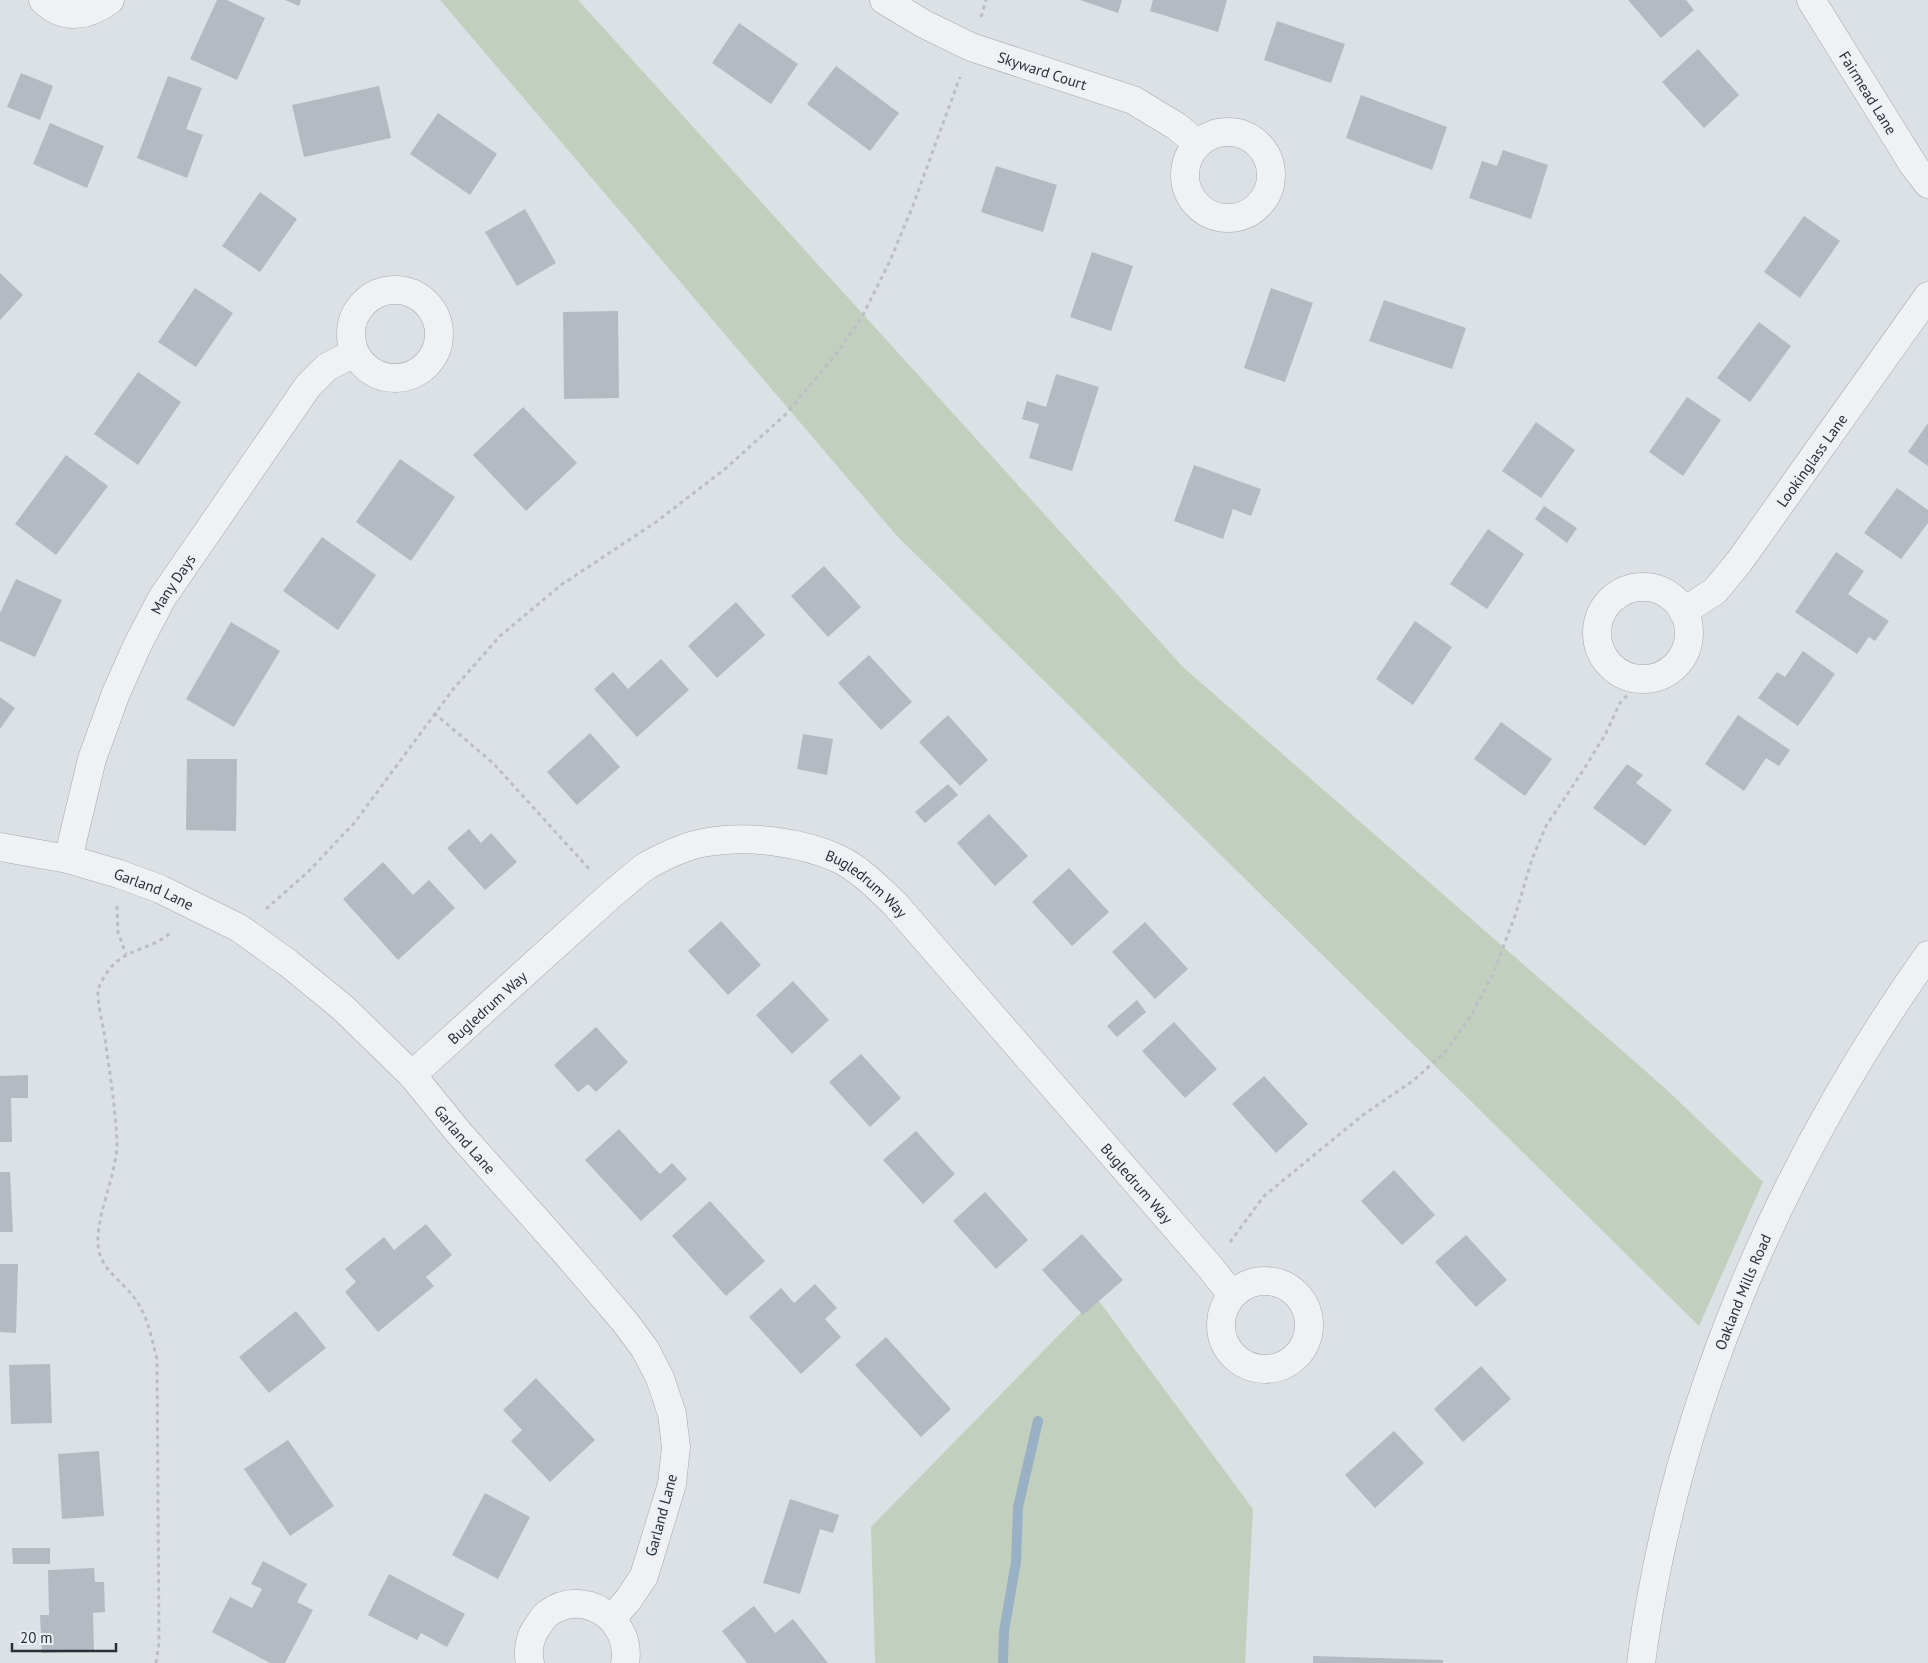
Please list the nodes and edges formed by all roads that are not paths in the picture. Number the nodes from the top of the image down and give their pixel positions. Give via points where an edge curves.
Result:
1 (43, 0) edge
2 (110, 0) edge
3 (884, 0) edge
4 (1811, 0) edge
5 (1197, 143) dead end
6 (1928, 184) edge
7 (1928, 296) edge
8 (354, 353) dead end
9 (1683, 612) junction
10 (0, 847) edge
11 (68, 859) junction
12 (1928, 955) edge
13 (412, 1075) junction
14 (1232, 1295) dead end
15 (612, 1618) junction
16 (530, 1663) edge
17 (625, 1663) edge
18 (1641, 1663) edge

1 - 2 street via 50,7 69,14 86,14
3 - 5 street, Skyward Court via 924,24 971,46 1133,100
4 - 6 street, Fairmead Lane
7 - 9 street, Lookinglass Lane via 1739,562 1715,591
8 - 11 street, Many Days via 327,367 308,386 162,598 98,740
9 - 9 street via 1674,600 1659,590 1642,587 1625,590 1608,602 1598,620 1597,642 1606,661 1623,675 1642,679 1660,676 1675,666 1687,646 1688,628
10 - 11 street, Garland Lane
11 - 13 street, Garland Lane via 160,888 239,928 342,1007
12 - 18 street, Oakland Mills Road via 1846,1080 1800,1162 1762,1243 1709,1373 1673,1491 1648,1609
13 - 14 street, Bugledrum Way via 646,866 707,842 740,839 809,848 840,860 867,878 895,904
13 - 15 street, Garland Lane via 625,1322 645,1349 660,1378 672,1414 676,1448 672,1484 644,1576
15 - 16 street via 596,1608 578,1604 564,1605 547,1614 533,1632
15 - 17 street via 624,1636

